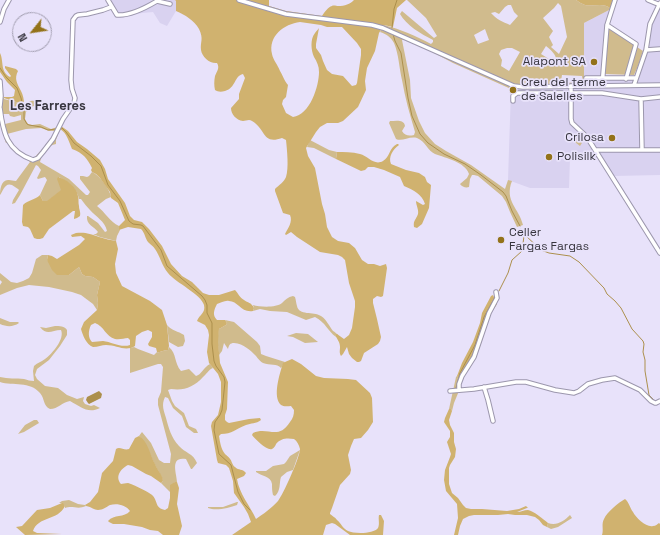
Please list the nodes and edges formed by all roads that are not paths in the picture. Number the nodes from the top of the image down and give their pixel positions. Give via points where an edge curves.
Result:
1 (9, 0) edge
2 (108, 0) edge
3 (239, 0) edge
4 (615, 0) edge
5 (648, 0) edge
6 (170, 4) dead end
7 (660, 4) edge
8 (111, 6) junction
9 (0, 22) edge
10 (607, 25) junction
11 (646, 50) junction
12 (660, 50) edge
13 (586, 78) dead end
14 (636, 78) junction
15 (603, 79) junction
16 (626, 79) junction
17 (0, 81) edge
18 (634, 85) junction
19 (660, 85) edge
20 (571, 86) junction
21 (602, 86) junction
22 (571, 93) junction
23 (660, 97) edge
24 (641, 99) junction
25 (513, 101) dead end
26 (0, 107) edge
27 (596, 150) junction
28 (642, 150) junction
29 (660, 150) edge
30 (660, 253) edge
31 (496, 292) dead end
32 (484, 388) junction
33 (459, 390) junction
34 (450, 391) dead end
35 (660, 401) edge
36 (493, 421) dead end

1 - 9 street
2 - 8 street
3 - 20 street via 286,14 383,28 514,86
4 - 10 street
5 - 7 street
6 - 8 street via 157,1 146,8 122,15 117,15
7 - 11 street via 650,24
8 - 26 street via 78,15 74,20 71,80 74,103 53,139 38,158 33,160 24,157 7,140
10 - 15 street
10 - 16 street via 636,44
11 - 12 street
11 - 14 street
13 - 15 street
14 - 16 street
14 - 18 street
15 - 16 street
15 - 21 street
17 - 26 street
18 - 19 street
18 - 21 street
20 - 21 street
20 - 22 street
22 - 24 street via 602,93
22 - 25 street via 518,93 513,96
22 - 27 street via 572,123
23 - 24 street
24 - 28 street
27 - 28 street
27 - 30 street
28 - 29 street
31 - 33 street via 497,298 489,313 474,357 462,376
32 - 33 street
32 - 35 street via 526,382 574,393 588,384 615,378 640,390 654,403
32 - 36 street
33 - 34 street

